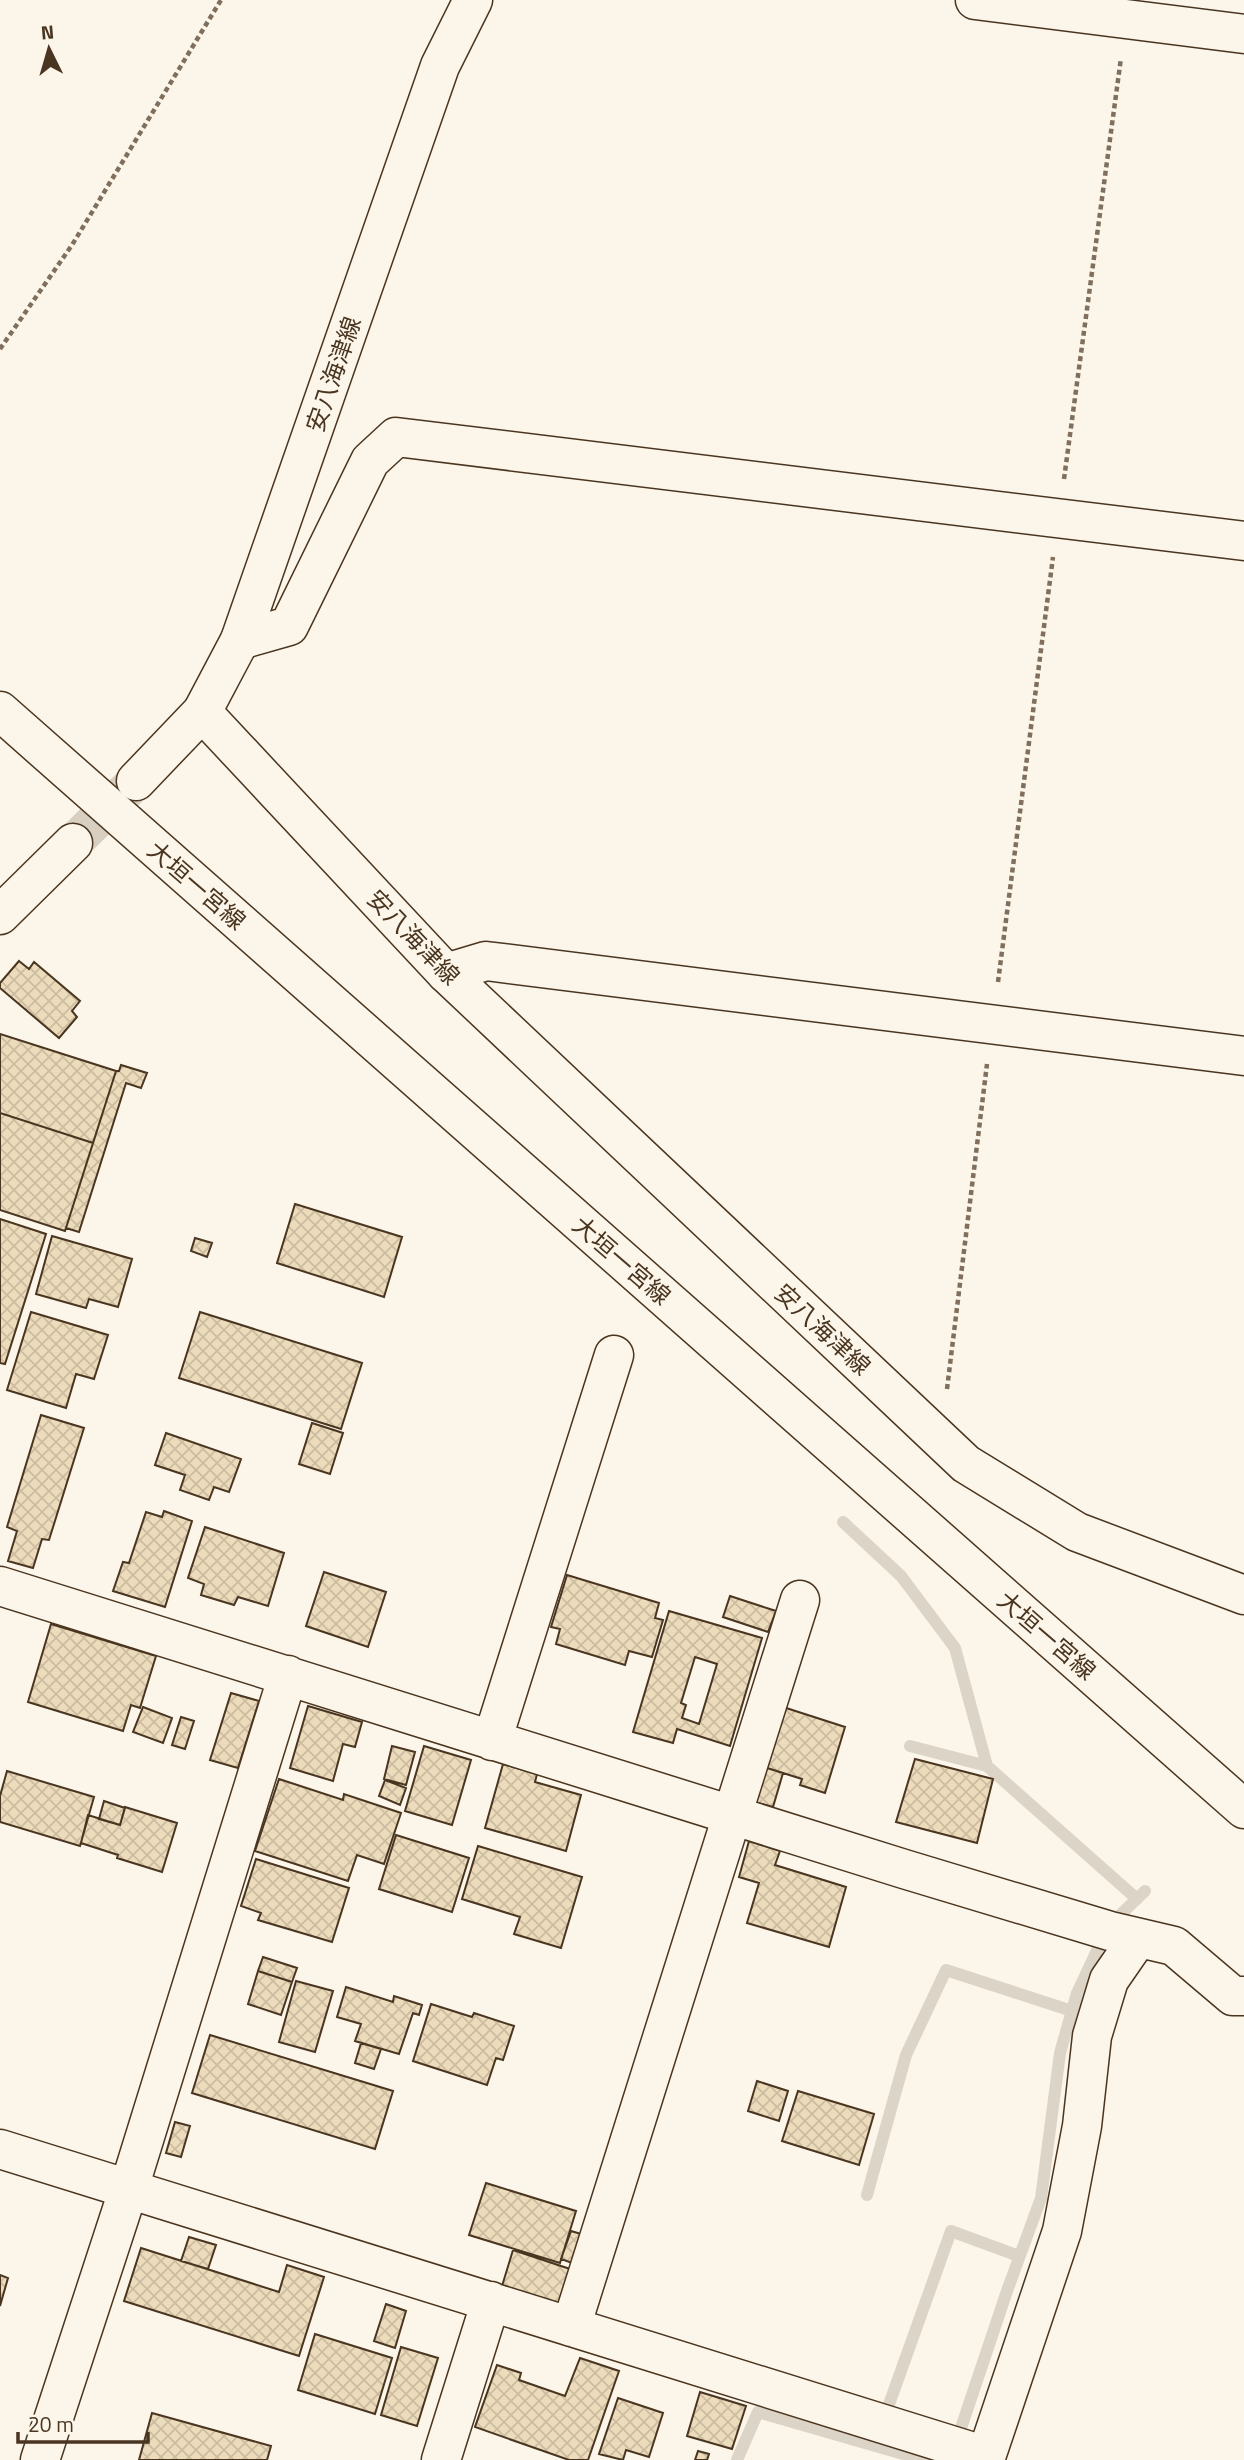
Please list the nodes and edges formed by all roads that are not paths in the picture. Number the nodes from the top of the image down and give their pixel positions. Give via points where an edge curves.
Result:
1 (473, 0) edge
2 (975, 0) edge
3 (1244, 34) edge
4 (1244, 541) edge
5 (240, 640) junction
6 (0, 711) edge
7 (202, 712) junction
8 (136, 780) tunnel mouth
9 (73, 843) tunnel mouth
10 (0, 915) edge
11 (446, 973) junction
12 (1244, 1056) edge
13 (614, 1355) dead end
14 (0, 1586) edge
15 (1244, 1595) edge
16 (800, 1600) dead end
17 (288, 1675) junction
18 (492, 1741) junction
19 (1244, 1808) edge
20 (732, 1816) junction
21 (1138, 1938) junction
22 (1244, 1996) edge
23 (0, 2149) edge
24 (129, 2188) junction
25 (491, 2301) junction
26 (571, 2327) junction
27 (986, 2458) edge
28 (40, 2460) edge
29 (441, 2460) edge

1 - 5 street, 安八海津線 via 440,66
2 - 3 street
4 - 5 street via 397,438 370,461 289,626
5 - 7 street, 安八海津線
6 - 19 street, 大垣一宮線
7 - 8 street
7 - 11 street, 安八海津線
9 - 10 street
11 - 12 street via 486,961
11 - 15 street, 安八海津線 via 966,1464 1077,1532
13 - 18 street
14 - 17 street
16 - 20 street
17 - 18 street
17 - 24 street
18 - 20 street
20 - 21 street
20 - 26 street
21 - 22 street via 1174,1946 1233,1996
21 - 27 street via 1109,1980 1092,2036 1082,2126 1062,2231
23 - 24 street
24 - 25 street
24 - 28 street
25 - 26 street
25 - 29 street
26 - 27 street

